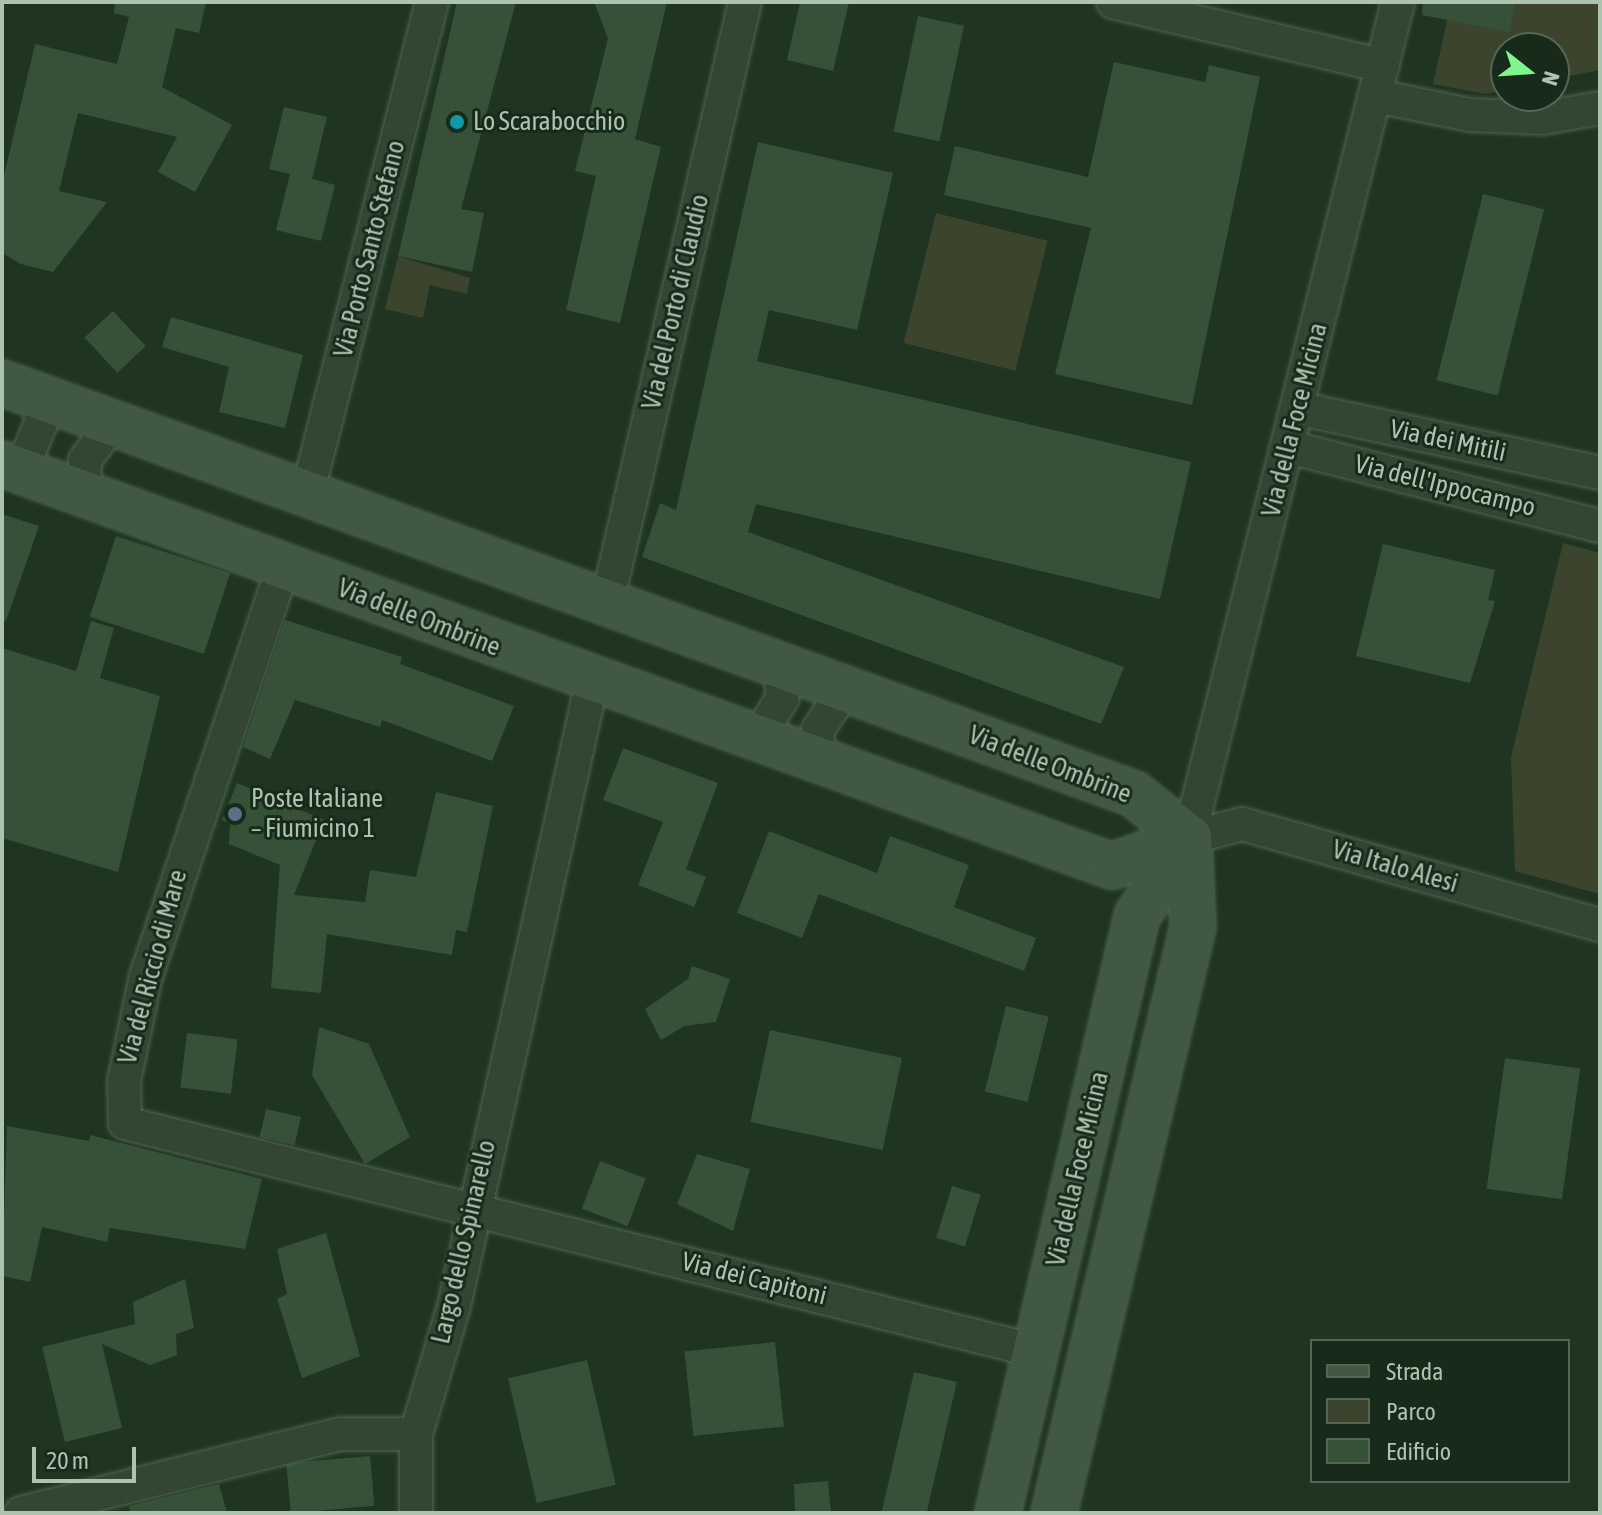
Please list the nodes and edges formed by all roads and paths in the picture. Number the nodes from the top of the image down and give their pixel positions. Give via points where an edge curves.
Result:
1 (432, 2) edge
2 (745, 2) edge
3 (1113, 2) edge
4 (1398, 2) edge
5 (1379, 81) junction
6 (1600, 108) edge
7 (21, 390) edge
8 (1297, 408) junction
9 (112, 424) junction
10 (1289, 447) junction
11 (7, 466) edge
12 (1600, 473) edge
13 (84, 494) junction
14 (307, 495) junction
15 (1600, 526) edge
16 (283, 567) junction
17 (607, 603) junction
18 (781, 667) junction
19 (592, 682) junction
20 (844, 690) junction
21 (756, 740) junction
22 (817, 762) junction
23 (1189, 838) junction
24 (1600, 925) edge
25 (471, 1211) junction
26 (1036, 1351) junction
27 (416, 1434) junction
28 (21, 1513) edge
29 (416, 1513) edge
30 (998, 1513) edge
31 (1054, 1513) edge

1 - 14 street, Via Porto Santo Stefano
2 - 17 street, Via del Porto di Claudio
3 - 5 street
4 - 5 street, Via della Foce Micina
5 - 6 street via 1470,115 1543,118
5 - 8 street, Via della Foce Micina
7 - 9 street, Via delle Ombrine
7 - 11 street, Via delle Ombrine via 41,423 29,452
8 - 10 street, Via della Foce Micina
8 - 12 street, Via dei Mitili
9 - 13 street via 85,460
9 - 14 street, Via delle Ombrine
10 - 15 street, Via dell'Ippocampo
10 - 23 street, Via della Foce Micina
11 - 13 street, Via delle Ombrine
13 - 16 street, Via delle Ombrine
14 - 17 street, Via delle Ombrine
16 - 19 street, Via delle Ombrine
16 - 25 street, Via del Riccio di Mare via 146,976 124,1081 125,1123
17 - 18 street, Via delle Ombrine
18 - 20 street, Via delle Ombrine
18 - 21 street via 782,699
19 - 21 street, Via delle Ombrine
19 - 25 street, Largo dello Spinarello
20 - 22 street via 818,730
20 - 23 street, Via delle Ombrine via 1134,794
21 - 22 street, Via delle Ombrine
22 - 23 street, Via delle Ombrine via 1112,866
23 - 24 street, Via Italo Alesi via 1242,824
23 - 26 street, Via della Foce Micina via 1137,916
23 - 31 street, Via della Foce Micina via 1193,927
25 - 26 street, Via dei Capitoni
25 - 27 street, Largo dello Spinarello via 454,1306
26 - 30 street, Via della Foce Micina
27 - 28 street via 340,1434
27 - 29 street, Largo dello Spinarello

